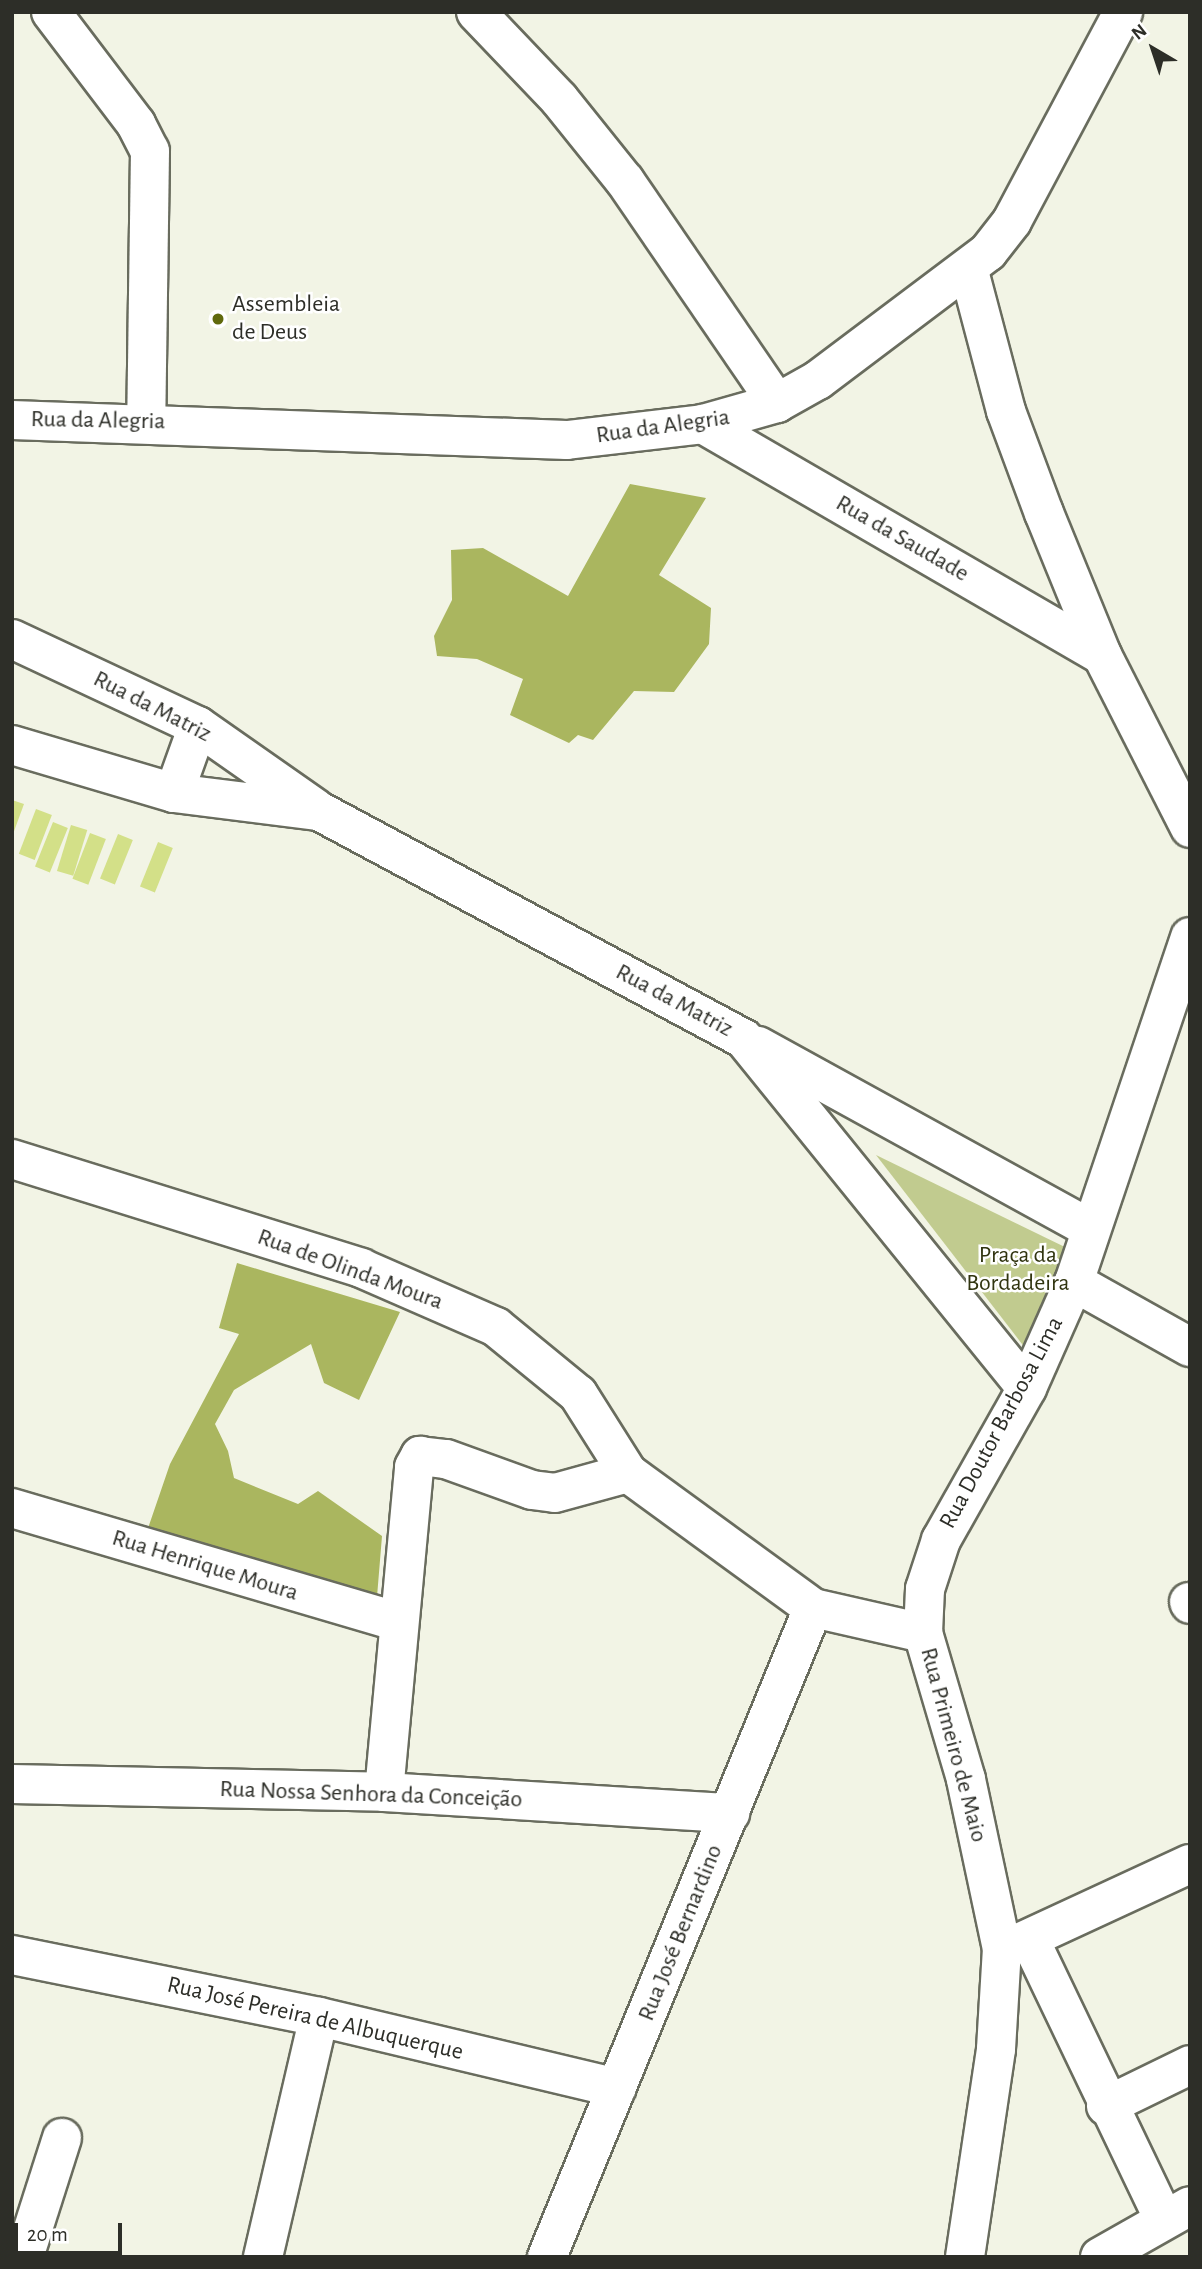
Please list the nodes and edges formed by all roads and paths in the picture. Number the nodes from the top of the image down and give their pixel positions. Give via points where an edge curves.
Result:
1 (51, 12) edge
2 (1123, 12) edge
3 (485, 16) edge
4 (969, 271) junction
5 (777, 403) junction
6 (12, 419) edge
7 (146, 421) junction
8 (703, 424) junction
9 (12, 639) edge
10 (1102, 655) junction
11 (198, 726) junction
12 (12, 745) edge
13 (174, 793) junction
14 (319, 811) junction
15 (1190, 828) edge
16 (1190, 937) edge
17 (744, 1039) junction
18 (12, 1159) edge
19 (1089, 1228) junction
20 (1074, 1282) junction
21 (1190, 1347) edge
22 (1027, 1388) junction
23 (628, 1473) junction
24 (12, 1508) edge
25 (813, 1608) junction
26 (399, 1622) junction
27 (923, 1633) junction
28 (12, 1784) edge
29 (384, 1793) junction
30 (730, 1813) junction
31 (1190, 1864) edge
32 (1016, 1945) junction
33 (12, 1955) edge
34 (319, 2017) junction
35 (1190, 2065) edge
36 (617, 2088) junction
37 (1106, 2106) junction
38 (62, 2138) dead end
39 (1177, 2213) edge
40 (24, 2257) edge
41 (263, 2257) edge
42 (547, 2257) edge
43 (965, 2257) edge
44 (1100, 2257) edge

1 - 7 street via 136,124 150,151
2 - 4 street, Rua da Alegria via 1012,221
3 - 5 street via 625,181
4 - 5 street, Rua da Alegria via 818,380
4 - 10 street via 1006,411
5 - 8 street, Rua da Alegria
6 - 7 street, Rua da Alegria
7 - 8 street, Rua da Alegria via 365,435 568,440
8 - 10 street, Rua da Saudade
9 - 11 street, Rua da Matriz
10 - 15 street
11 - 13 street
11 - 14 street, Rua da Matriz
12 - 13 street, Rua da Matriz
13 - 14 street, Rua da Matriz
14 - 17 street, Rua da Matriz
16 - 19 street, Rua Doutor Barbosa Lima
17 - 19 street
17 - 22 street, Rua da Matriz
18 - 23 street, Rua de Olinda Moura via 361,1268 496,1327 578,1394
19 - 20 street, Rua Doutor Barbosa Lima
20 - 21 street
20 - 22 street, Rua Doutor Barbosa Lima
22 - 27 street, Rua Doutor Barbosa Lima via 931,1563
23 - 25 street, Rua Primeiro de Maio
23 - 26 street via 555,1493 420,1456 414,1466
24 - 26 street, Rua Henrique Moura
25 - 27 street, Rua Primeiro de Maio
25 - 30 street, Rua José Bernardino
26 - 29 street
27 - 32 street, Rua Primeiro de Maio
28 - 29 street, Rua Nossa Senhora da Conceição
29 - 30 street, Rua Nossa Senhora da Conceição
30 - 36 street, Rua José Bernardino
31 - 32 street
32 - 37 street
32 - 43 street, Rua Primeiro de Maio
33 - 34 street, Rua José Pereira de Albuquerque
34 - 36 street, Rua José Pereira de Albuquerque
34 - 41 street
35 - 37 street
36 - 42 street, Rua José Bernardino
37 - 39 street
38 - 40 street
39 - 44 street

